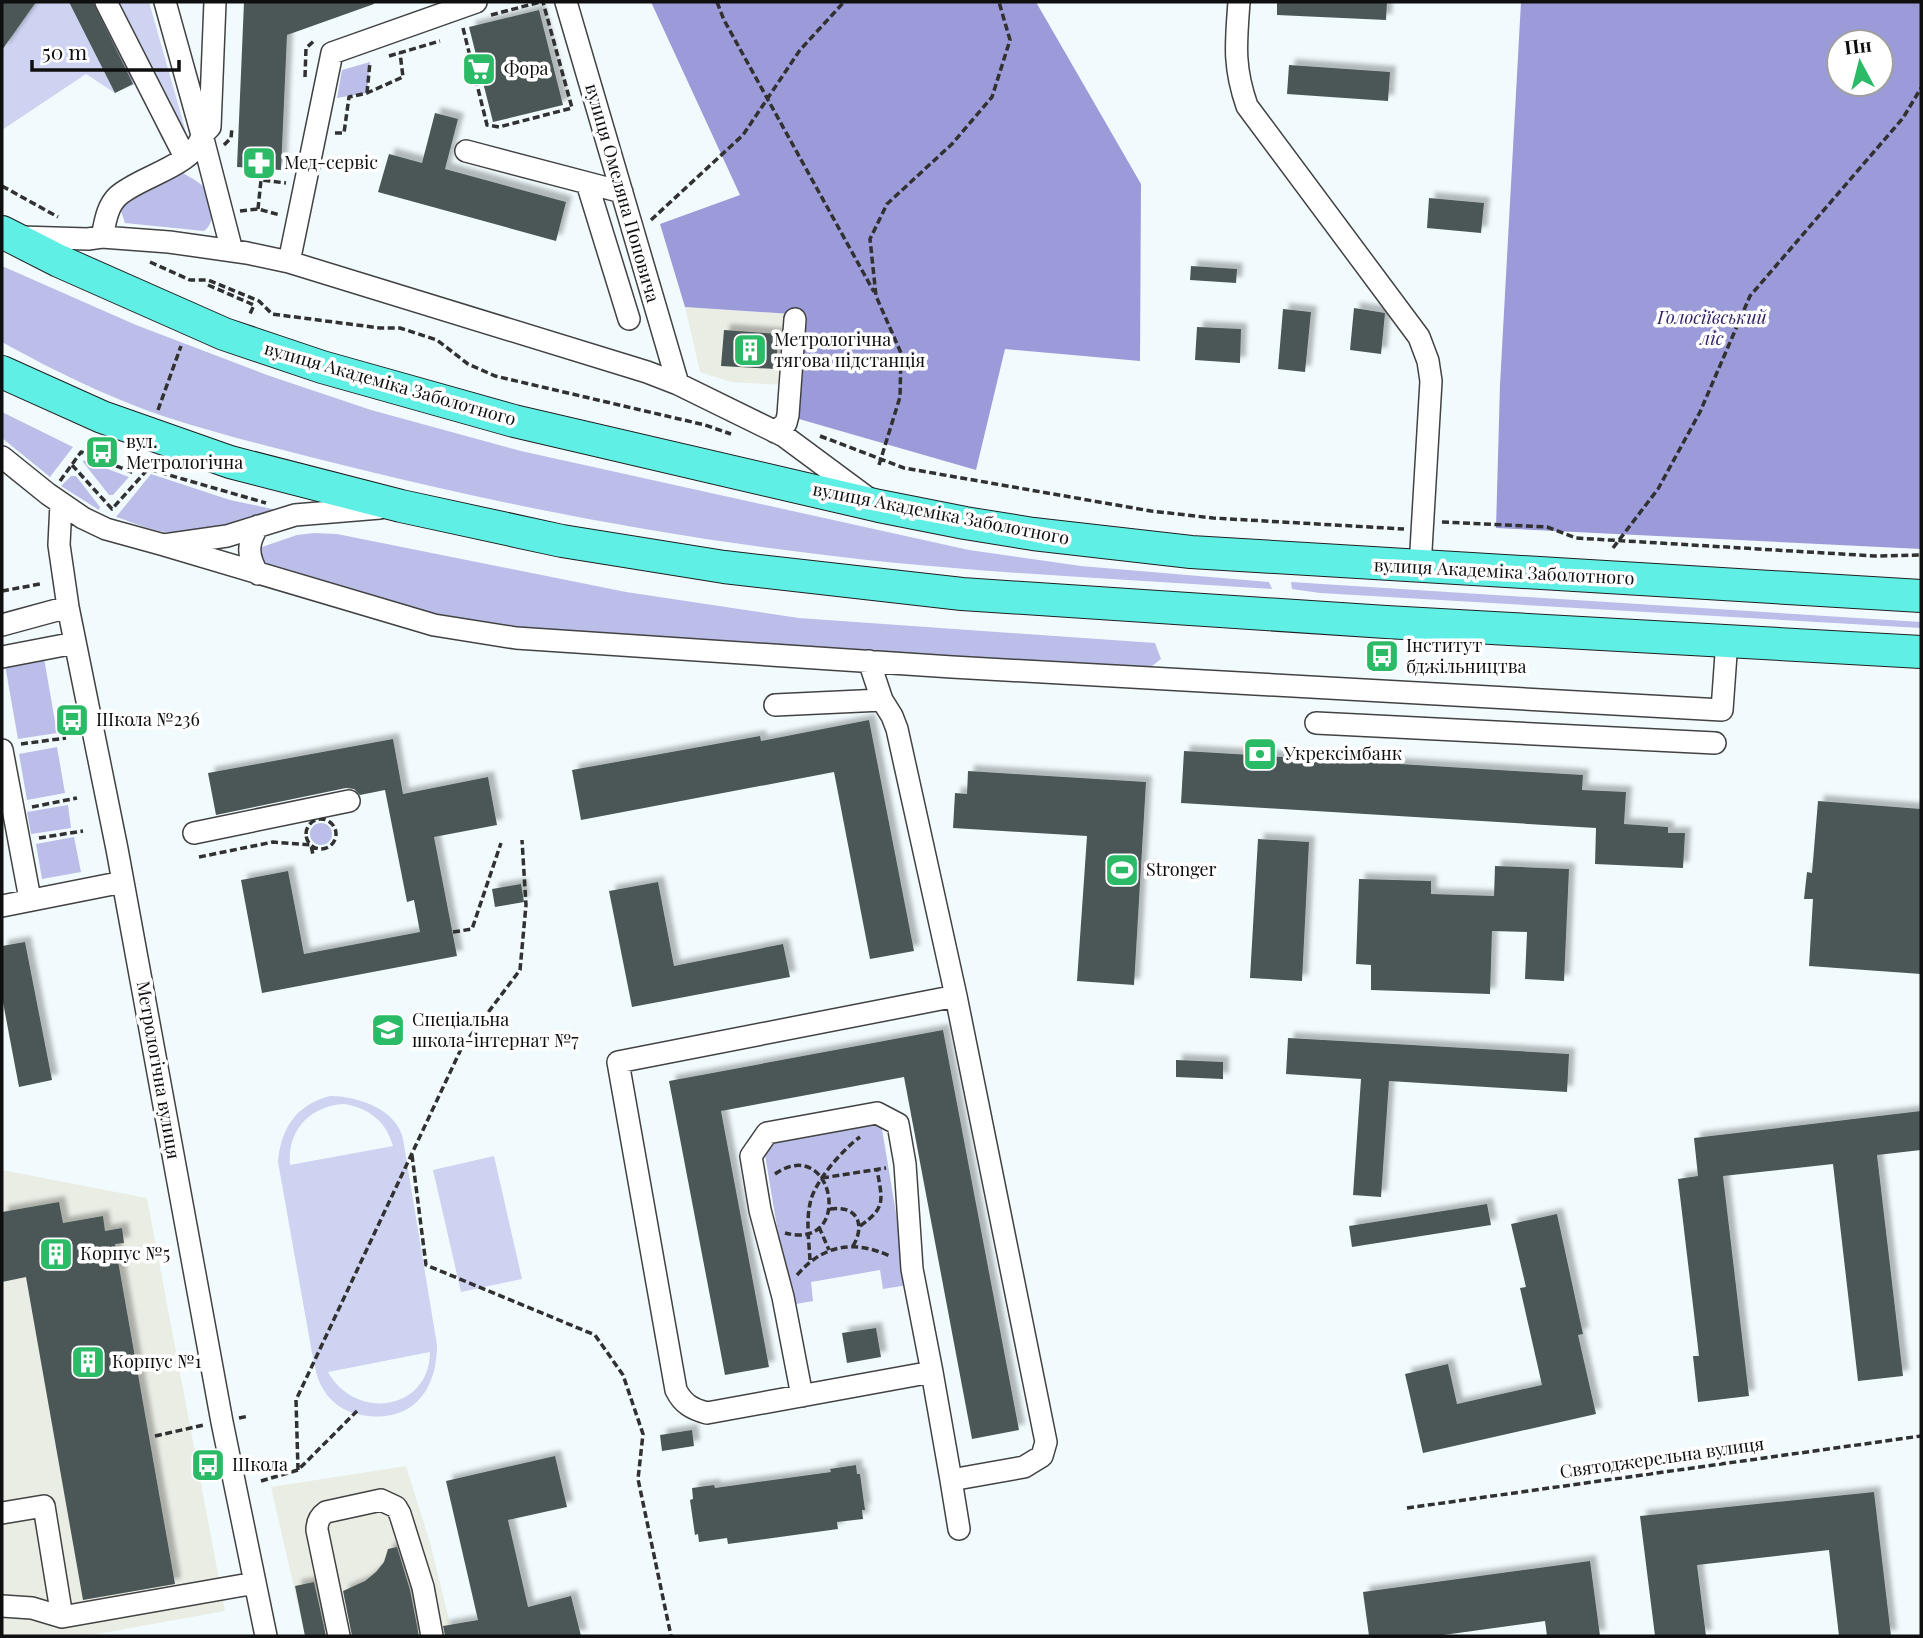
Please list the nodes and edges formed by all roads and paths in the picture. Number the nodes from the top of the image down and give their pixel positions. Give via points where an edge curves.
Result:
1 (106, 2) edge
2 (165, 2) edge
3 (215, 2) edge
4 (541, 2) edge
5 (566, 2) edge
6 (717, 2) edge
7 (844, 2) edge
8 (999, 2) edge
9 (1239, 2) edge
10 (482, 9) edge
11 (462, 23) dead end
12 (440, 41) dead end
13 (400, 53) junction
14 (370, 62) junction
15 (361, 64) dead end
16 (1921, 88) edge
17 (367, 93) junction
18 (767, 99) junction
19 (232, 126) dead end
20 (330, 133) dead end
21 (202, 135) junction
22 (219, 151) dead end
23 (467, 151) dead end
24 (185, 158) junction
25 (290, 183) dead end
26 (587, 183) junction
27 (2, 186) edge
28 (622, 192) junction
29 (258, 209) junction
30 (234, 212) dead end
31 (283, 216) dead end
32 (61, 218) dead end
33 (652, 233) dead end
34 (7, 234) edge
35 (102, 237) junction
36 (232, 251) junction
37 (143, 259) dead end
38 (289, 262) junction
39 (208, 285) dead end
40 (876, 296) junction
41 (250, 314) dead end
42 (629, 319) dead end
43 (795, 319) dead end
44 (181, 346) dead end
45 (2, 372) edge
46 (678, 384) junction
47 (158, 410) dead end
48 (780, 434) junction
49 (735, 436) dead end
50 (2, 457) edge
51 (881, 458) junction
52 (72, 465) junction
53 (879, 465) dead end
54 (134, 473) dead end
55 (60, 493) junction
56 (270, 503) dead end
57 (401, 506) junction
58 (879, 506) junction
59 (258, 526) junction
60 (1424, 526) junction
61 (1619, 541) junction
62 (163, 545) junction
63 (1613, 548) dead end
64 (1921, 555) edge
65 (1420, 567) junction
66 (258, 574) junction
67 (40, 584) dead end
68 (2, 591) edge
69 (1921, 596) edge
70 (68, 607) junction
71 (2, 625) edge
72 (1727, 640) junction
73 (75, 643) junction
74 (1921, 652) edge
75 (2, 657) edge
76 (869, 661) junction
77 (881, 700) junction
78 (775, 705) dead end
79 (1316, 723) dead end
80 (66, 738) dead end
81 (1715, 743) dead end
82 (8, 748) edge
83 (78, 798) dead end
84 (349, 801) dead end
85 (13, 810) junction
86 (83, 831) dead end
87 (194, 832) dead end
88 (522, 839) dead end
89 (19, 842) junction
90 (501, 844) dead end
91 (311, 845) junction
92 (313, 855) dead end
93 (199, 857) dead end
94 (123, 882) junction
95 (30, 899) junction
96 (2, 906) edge
97 (453, 932) dead end
98 (956, 996) junction
99 (887, 1118) junction
100 (411, 1152) junction
101 (905, 1164) junction
102 (877, 1169) junction
103 (837, 1177) junction
104 (822, 1178) junction
105 (828, 1187) junction
106 (759, 1204) junction
107 (830, 1209) junction
108 (860, 1226) junction
109 (819, 1227) junction
110 (809, 1233) junction
111 (853, 1246) junction
112 (829, 1250) junction
113 (810, 1260) junction
114 (912, 1269) junction
115 (783, 1297) junction
116 (932, 1372) junction
117 (802, 1396) junction
118 (357, 1411) dead end
119 (196, 1427) dead end
120 (155, 1436) dead end
121 (1921, 1436) edge
122 (298, 1470) junction
123 (951, 1480) junction
124 (261, 1481) dead end
125 (1407, 1508) dead end
126 (2, 1513) edge
127 (959, 1529) dead end
128 (255, 1583) junction
129 (2, 1606) edge
130 (62, 1618) junction
131 (266, 1636) edge
132 (339, 1636) edge
133 (432, 1636) edge
134 (671, 1636) edge

1 - 24 street
2 - 21 street
3 - 21 street via 210,127
4 - 10 path
4 - 11 path via 572,108 499,127 487,125
5 - 28 street, вулиця Омеляна Поповича
6 - 18 path
7 - 18 path via 800,50
8 - 40 path via 1010,40 992,97 952,144 887,204 870,239
9 - 60 street via 1237,69 1247,106 1425,350 1431,381
10 - 38 street via 332,53
12 - 13 path
13 - 14 path
13 - 17 path via 403,77
14 - 15 path
14 - 17 path
16 - 61 path via 1903,118 1750,296 1700,412 1658,489
17 - 20 path via 349,97 344,133
18 - 33 path via 743,135 651,219
18 - 40 path
19 - 22 path via 231,138
21 - 24 street via 200,145
21 - 36 street
23 - 26 street
24 - 35 street via 118,196 109,209
25 - 29 path via 261,180
26 - 28 street
26 - 42 street
27 - 32 path
28 - 46 street, вулиця Омеляна Поповича
29 - 30 path
29 - 31 path
34 - 35 street
34 - 58 highway, вулиця Академіка Заболотного via 224,334 322,367 514,421
35 - 36 street
36 - 38 street
37 - 49 path via 190,280 208,280 259,301 272,314 400,328 437,340 495,376
38 - 46 street
39 - 41 path via 254,305
40 - 51 path via 901,353 900,397
43 - 48 street via 788,415
44 - 47 path
45 - 57 highway via 102,417 207,454
46 - 48 street
48 - 51 path via 806,431
48 - 58 street
50 - 55 street
51 - 53 path
51 - 60 path via 904,468 1152,511 1411,530
52 - 54 path via 81,452
52 - 55 path
52 - 56 path via 112,509 148,470
55 - 62 street via 106,529
55 - 70 street, Метрологічна вулиця via 59,545
57 - 59 street via 315,512
57 - 72 highway via 576,543 867,585 1386,622
58 - 65 highway, вулиця Академіка Заболотного via 1104,543
59 - 62 street via 227,536
59 - 66 street via 248,548
60 - 61 path via 1439,522 1547,527 1576,538
60 - 65 street
61 - 63 path
61 - 64 path
62 - 66 street
65 - 69 highway, вулиця Академіка Заболотного
66 - 76 street via 434,625 516,638
67 - 68 path
70 - 71 street
70 - 73 street, Метрологічна вулиця
72 - 74 highway
72 - 76 street via 1722,710
73 - 75 street
73 - 94 street, Метрологічна вулиця
76 - 77 street
77 - 78 street
77 - 98 street via 897,729
79 - 81 street
80 - 82 path
82 - 85 street
83 - 85 path
84 - 87 street
85 - 89 street
86 - 89 path
88 - 100 path via 526,905 520,970 461,1047
89 - 95 street
90 - 97 path via 472,929
91 - 91 path via 317,849 329,846 335,835 331,823 318,820 308,827
91 - 92 path
91 - 93 path via 273,842
94 - 95 street
94 - 128 street, Метрологічна вулиця
95 - 96 street
98 - 117 street via 618,1062 681,1401 707,1413
98 - 123 street via 1046,1442 1042,1456 1024,1467
99 - 101 street via 898,1124
99 - 104 path via 848,1146
99 - 106 street via 877,1113 767,1133 751,1156
100 - 122 path via 296,1401
100 - 134 path via 426,1265 595,1335 623,1375 643,1434 638,1479
101 - 102 path
101 - 114 street
102 - 103 path
102 - 108 path via 883,1202
103 - 104 path
103 - 105 path
104 - 105 path
104 - 106 path via 804,1167 781,1170 771,1177
104 - 110 path via 810,1202
105 - 107 path
106 - 110 path via 777,1229 788,1234
106 - 115 street
107 - 108 path via 848,1209
107 - 109 path
108 - 111 path
109 - 110 path
109 - 112 path
110 - 113 path
111 - 112 path
111 - 114 path via 879,1251
112 - 113 path
113 - 115 path
114 - 116 street
115 - 117 street
116 - 117 street
116 - 123 street
118 - 122 path
119 - 120 path
121 - 125 path, Святоджерельна вулиця
122 - 124 path
123 - 127 street
126 - 130 street via 44,1506
128 - 130 street
128 - 131 street, Метрологічна вулиця
129 - 130 street via 32,1608
132 - 133 street via 317,1523 326,1511 381,1500 400,1514 423,1587

